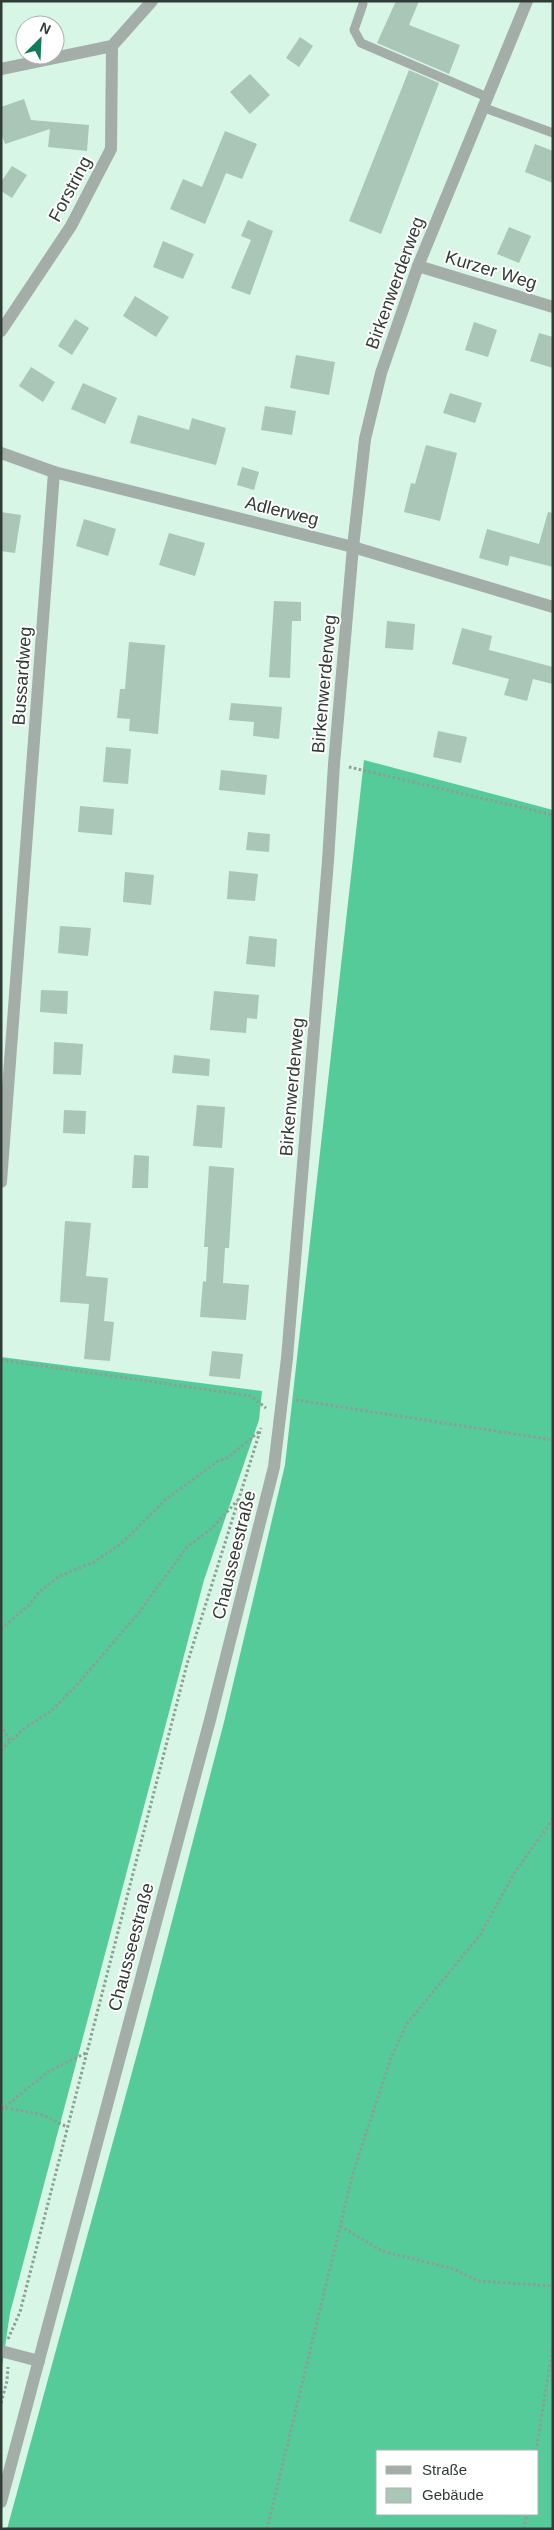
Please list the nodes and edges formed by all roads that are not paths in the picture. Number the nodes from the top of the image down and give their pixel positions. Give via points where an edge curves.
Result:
1 (152, 1) edge
2 (526, 1) edge
3 (362, 4) dead end
4 (112, 46) junction
5 (1, 69) edge
6 (485, 102) junction
7 (553, 133) edge
8 (418, 266) junction
9 (553, 307) edge
10 (1, 331) edge
11 (1, 453) edge
12 (54, 472) junction
13 (353, 547) junction
14 (553, 607) edge
15 (1, 1182) edge
16 (282, 1397) joint
17 (5, 2352) edge
18 (39, 2361) junction
19 (1, 2502) edge

1 - 4 street
2 - 6 street, Birkenwerderweg
3 - 6 lane via 354,30 361,44
4 - 5 street
4 - 10 street, Forstring via 111,149 71,226
6 - 7 lane
6 - 8 street, Birkenwerderweg
8 - 9 street, Kurzer Weg
8 - 13 street, Birkenwerderweg via 381,373 368,430
11 - 12 street, Adlerweg
12 - 13 street, Adlerweg
12 - 15 street, Bussardweg
13 - 14 street, Adlerweg
13 - 16 street, Birkenwerderweg
16 - 18 street, Chausseestraße via 274,1467 215,1702
17 - 18 street
18 - 19 street, Chausseestraße

